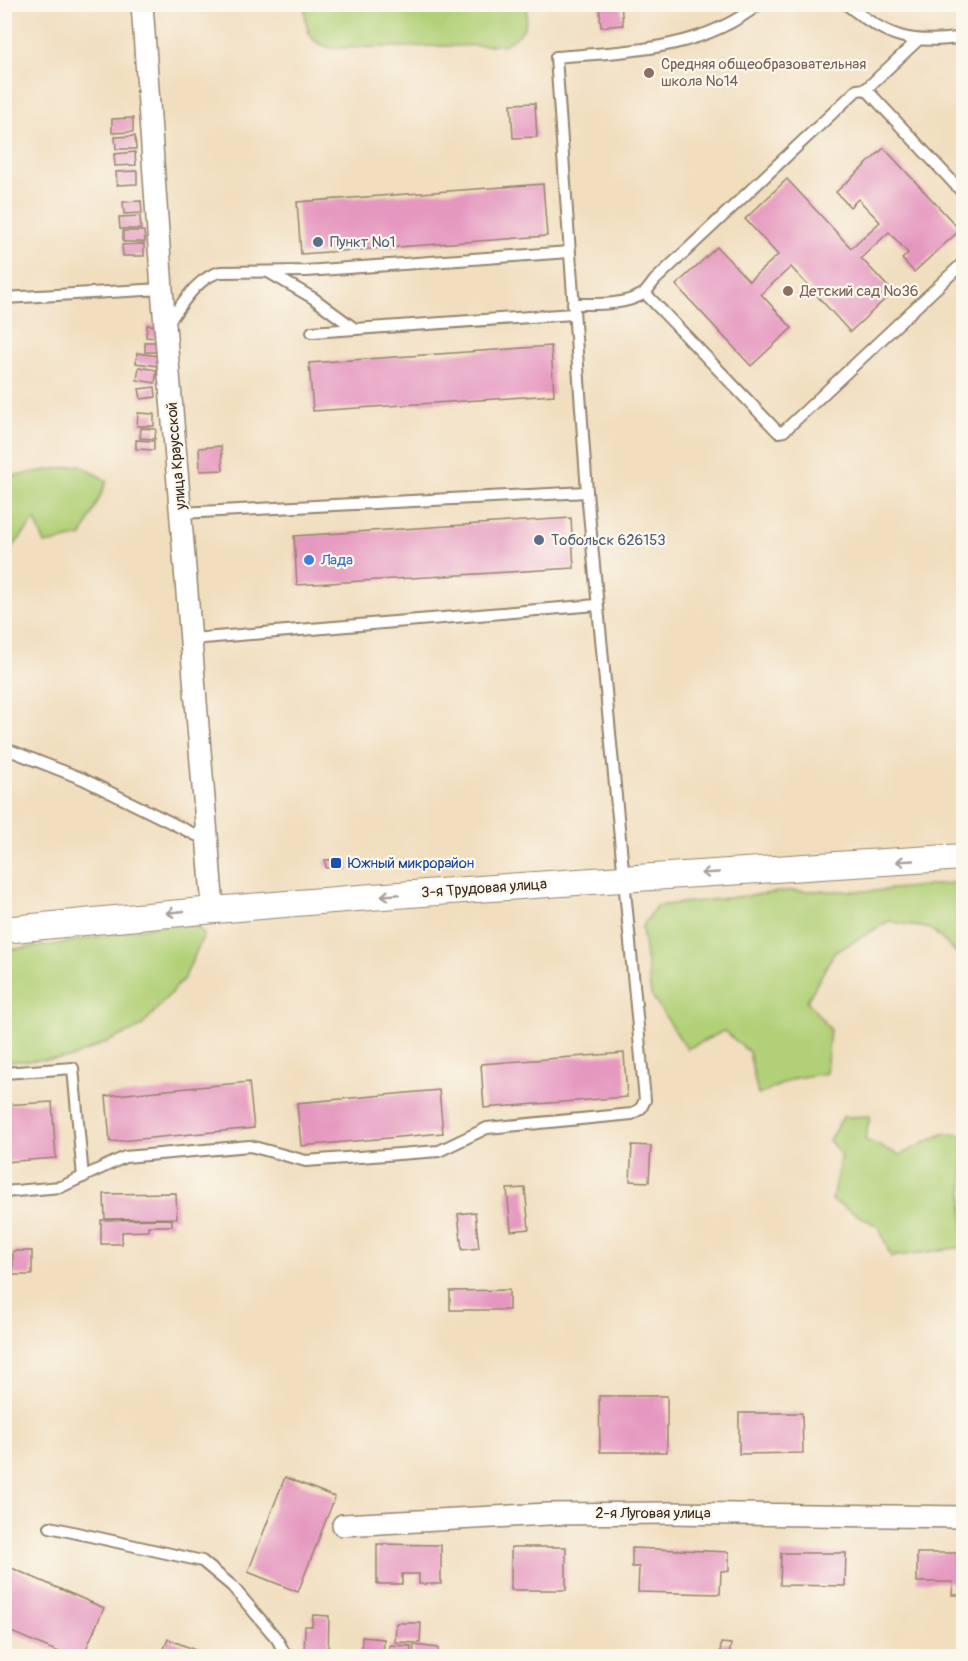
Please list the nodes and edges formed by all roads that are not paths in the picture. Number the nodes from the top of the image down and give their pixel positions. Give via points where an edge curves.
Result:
1 (142, 4) edge
2 (759, 4) edge
3 (846, 4) edge
4 (963, 37) edge
5 (917, 41) junction
6 (866, 89) junction
7 (963, 194) edge
8 (569, 252) junction
9 (963, 262) edge
10 (267, 272) junction
11 (162, 289) junction
12 (645, 293) junction
13 (4, 298) edge
14 (573, 309) junction
15 (165, 327) junction
16 (355, 329) junction
17 (312, 332) dead end
18 (587, 492) junction
19 (181, 513) junction
20 (597, 605) junction
21 (192, 639) junction
22 (4, 748) edge
23 (208, 841) junction
24 (963, 858) edge
25 (622, 878) junction
26 (213, 908) junction
27 (4, 930) edge
28 (4, 1073) edge
29 (83, 1177) junction
30 (4, 1192) edge
31 (963, 1517) edge
32 (343, 1525) dead end
33 (50, 1527) dead end
34 (286, 1656) edge

1 - 11 street, улица Краусской
2 - 8 lane via 717,31 659,48 556,57
3 - 5 lane via 872,24
4 - 5 lane
5 - 6 lane
6 - 7 lane
6 - 12 lane via 856,90
8 - 10 lane
8 - 14 lane
9 - 12 lane via 784,431 778,432
10 - 15 lane via 210,275 198,284
10 - 16 lane via 313,298
11 - 13 lane
11 - 15 street, улица Краусской
12 - 14 lane via 634,300
14 - 16 lane
14 - 18 lane
15 - 19 street, улица Краусской
16 - 17 lane
18 - 19 lane
18 - 20 lane
19 - 21 street, улица Краусской
20 - 21 lane
20 - 25 lane
21 - 23 street, улица Краусской
22 - 23 lane via 120,796
23 - 26 street, улица Краусской
24 -> 25 street, 3-я Трудовая улица
25 -> 26 street, 3-я Трудовая улица
25 - 29 lane via 645,1100 632,1114 487,1128 439,1151 306,1161 250,1146 125,1157
26 -> 27 street, 3-я Трудовая улица
28 - 29 lane via 73,1068
29 - 30 lane via 61,1188
31 - 32 street, 2-я Луговая улица via 570,1514
33 - 34 lane via 202,1561 232,1586 277,1639

